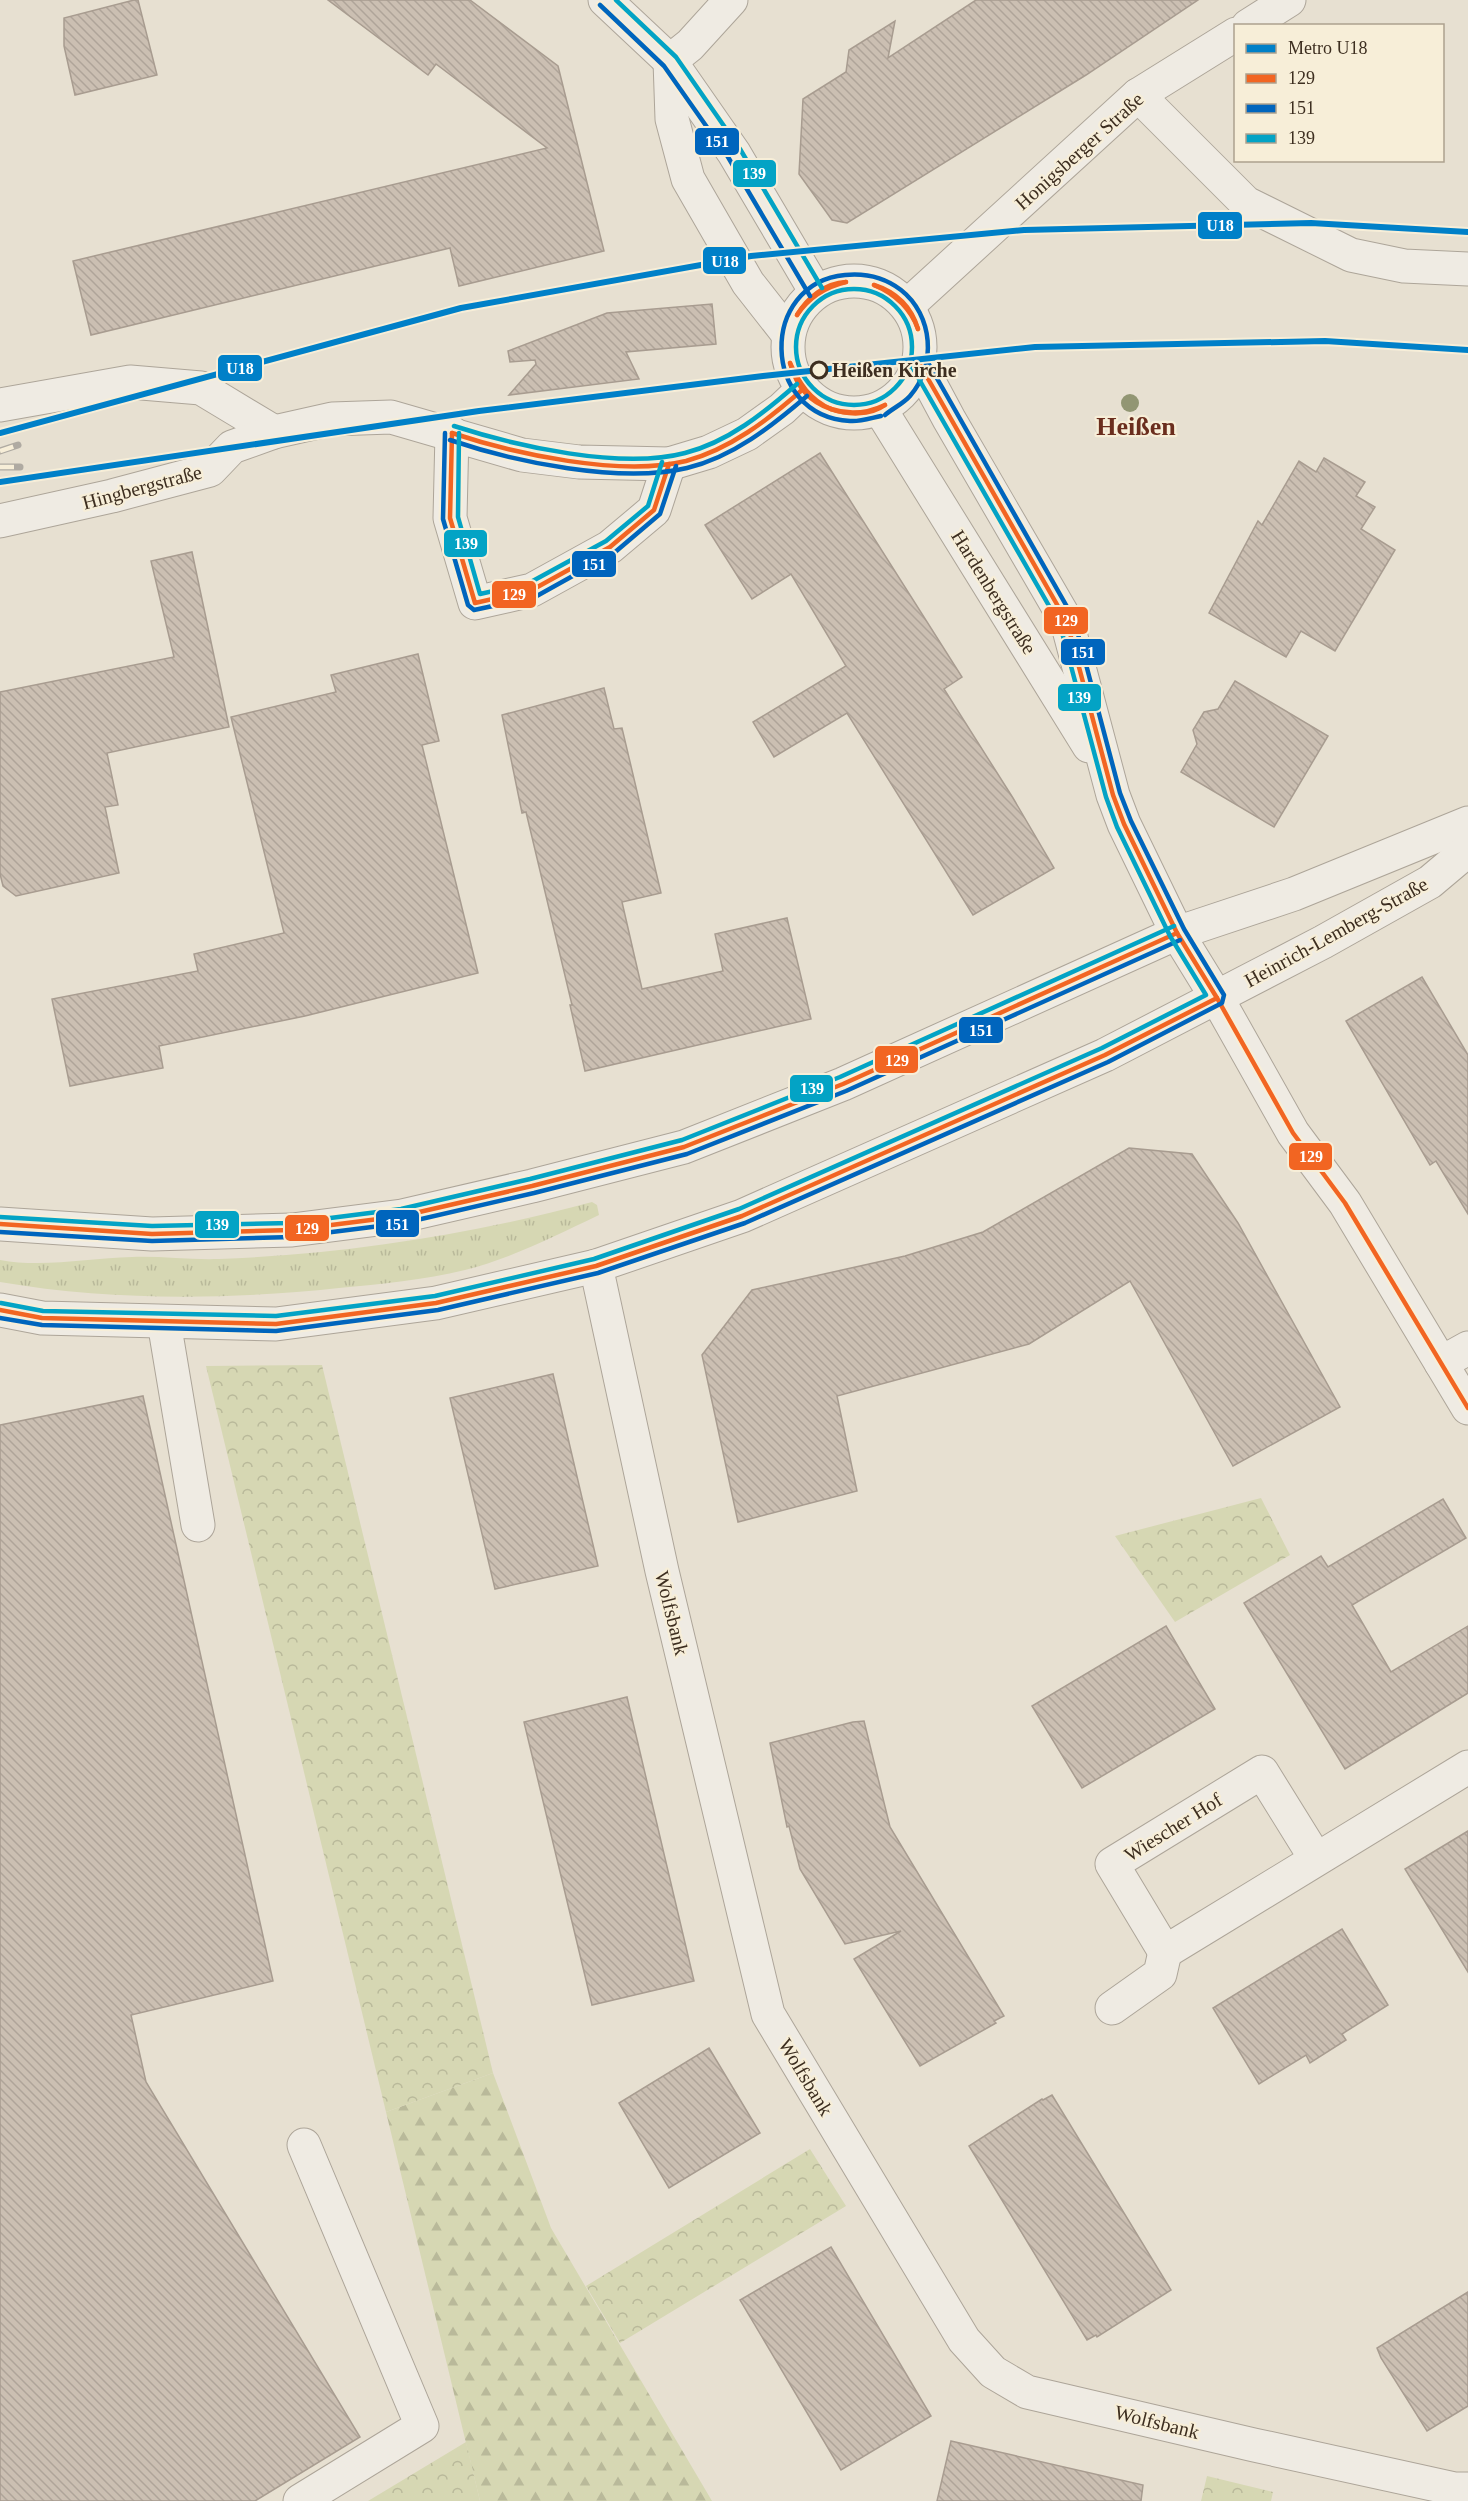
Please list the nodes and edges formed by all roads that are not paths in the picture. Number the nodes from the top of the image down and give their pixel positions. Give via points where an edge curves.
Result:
1 (605, 0) edge
2 (1289, 0) edge
3 (727, 4) edge
4 (1251, 24) edge
5 (1234, 35) edge
6 (670, 61) junction
7 (1138, 95) junction
8 (1468, 269) edge
9 (816, 292) junction
10 (907, 306) junction
11 (788, 334) junction
12 (919, 363) junction
13 (802, 390) junction
14 (0, 405) edge
15 (880, 409) junction
16 (274, 432) junction
17 (452, 433) junction
18 (669, 464) junction
19 (0, 520) edge
20 (1107, 776) junction
21 (1468, 824) edge
22 (1468, 850) edge
23 (1177, 933) junction
24 (1217, 998) junction
25 (0, 1224) edge
26 (596, 1266) junction
27 (0, 1310) edge
28 (164, 1322) junction
29 (1454, 1355) edge
30 (1468, 1408) edge
31 (198, 1524) dead end
32 (1468, 1767) edge
33 (1316, 1859) junction
34 (1165, 1952) junction
35 (1113, 2008) dead end
36 (304, 2145) dead end
37 (1468, 2489) edge
38 (300, 2501) edge

1 - 6 street
2 - 4 street
3 - 6 street
5 - 7 street, Honigsberger Straße
6 - 9 street via 734,153
6 - 11 street via 672,119 688,179 748,283
7 - 8 street via 1246,203 1351,255 1404,266
7 - 10 street, Honigsberger Straße
9 - 10 street via 847,280 880,285
9 - 11 street via 798,310
10 - 12 street via 920,332
11 - 13 street via 789,364
12 - 15 street via 905,390
12 - 20 street, Hardenbergstraße via 1067,622
13 - 15 street via 825,408 852,414
13 - 18 street, Hingbergstraße via 747,434 709,452
14 - 16 street via 130,382 201,388
15 - 20 street, Hardenbergstraße
16 - 17 street, Hingbergstraße via 332,419 391,417
16 - 19 street, Hingbergstraße via 232,447 210,470
17 - 18 street, Hingbergstraße via 522,454 579,462
17 - 18 street via 450,518 475,603 532,590 610,547 654,510
20 - 23 street, Hardenbergstraße via 1124,824
21 - 23 street, Heinrich-Lemberg-Straße via 1294,894
22 - 24 street, Heinrich-Lemberg-Straße via 1430,882
23 - 24 street, Hardenbergstraße
23 - 25 street, Heinrich-Lemberg-Straße via 843,1084 684,1147 532,1186 402,1216 292,1230 152,1234
24 - 26 street, Heinrich-Lemberg-Straße via 1105,1055 742,1216
24 - 29 street, Hardenbergstraße via 1293,1133
26 - 28 street, Heinrich-Lemberg-Straße via 436,1303 276,1324
26 - 37 street, Wolfsbank via 662,1570 768,2014 964,2340 993,2372 1027,2392
27 - 28 street, Heinrich-Lemberg-Straße via 42,1318
28 - 31 street
29 - 30 street, Hardenbergstraße
32 - 33 street
33 - 34 street
33 - 34 street, Wiescher Hof via 1262,1772 1112,1864
34 - 35 street via 1160,1974
36 - 38 street via 422,2426

